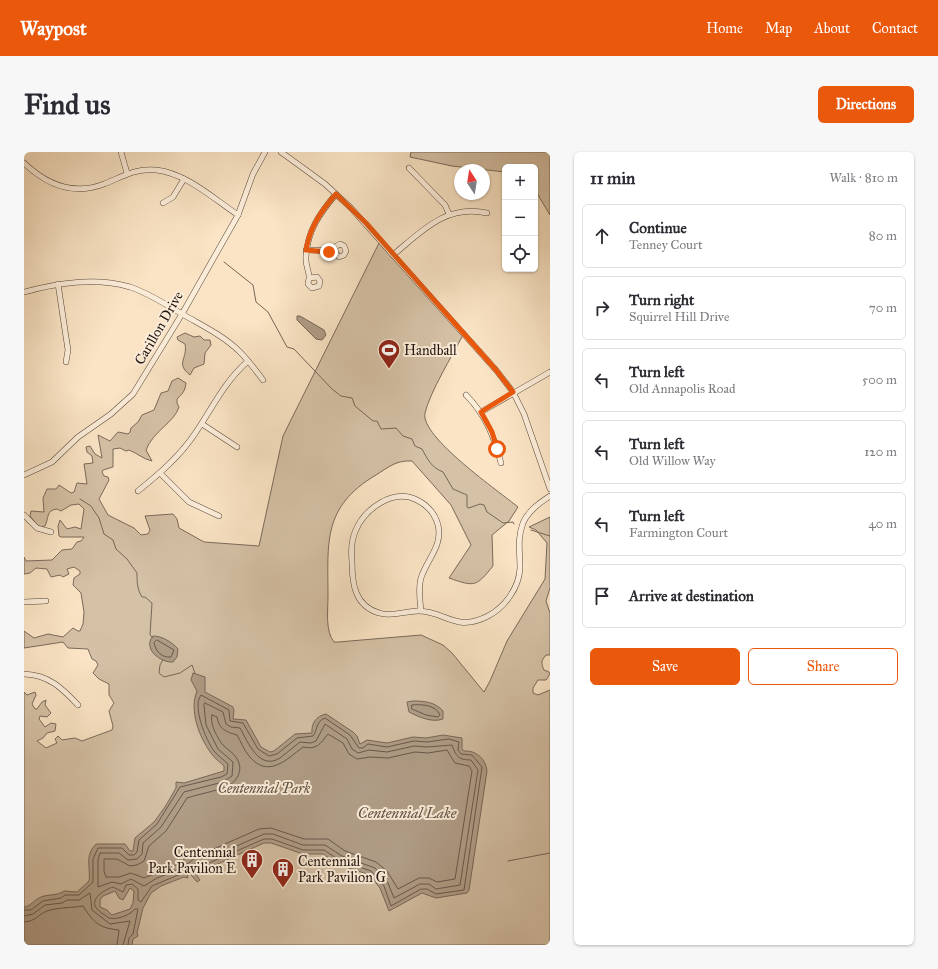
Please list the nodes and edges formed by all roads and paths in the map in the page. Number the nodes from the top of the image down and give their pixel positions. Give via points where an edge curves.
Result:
1 (121, 152) edge
2 (265, 152) edge
3 (281, 152) edge
4 (24, 163) edge
5 (409, 168) dead end
6 (127, 173) junction
7 (184, 179) junction
8 (336, 194) junction
9 (163, 203) dead end
10 (487, 213) dead end
11 (449, 214) junction
12 (238, 215) junction
13 (306, 250) junction
14 (334, 251) dead end
15 (393, 255) junction
16 (310, 278) dead end
17 (58, 284) junction
18 (24, 292) edge
19 (182, 314) junction
20 (248, 361) junction
21 (66, 362) dead end
22 (550, 372) edge
23 (263, 380) dead end
24 (513, 392) junction
25 (466, 394) dead end
26 (481, 412) junction
27 (202, 424) junction
28 (237, 447) dead end
29 (501, 463) dead end
30 (160, 473) junction
31 (24, 475) edge
32 (550, 489) edge
33 (138, 491) dead end
34 (550, 496) edge
35 (24, 515) edge
36 (219, 516) dead end
37 (51, 532) dead end
38 (46, 601) dead end
39 (24, 602) edge
40 (421, 611) junction
41 (24, 674) edge
42 (78, 705) dead end

1 - 6 street
2 - 12 street, Carillon Drive via 253,174
3 - 8 street
4 - 6 street via 46,181 71,189 97,186
5 - 11 street via 445,205
6 - 7 street via 143,169 158,170
7 - 9 street via 173,197
7 - 12 street
8 - 13 street via 314,224
8 - 15 street via 366,223
10 - 11 street via 470,210
11 - 15 street
12 - 19 street, Carillon Drive
13 - 14 street
13 - 16 street via 306,266
15 - 24 street
17 - 18 street
17 - 19 street via 93,282 130,287 152,296
17 - 21 street via 68,350
19 - 20 street via 222,337
19 - 31 street, Carillon Drive via 142,380 126,401 85,431 52,462
20 - 23 street
20 - 27 street via 227,382
22 - 24 street
24 - 26 street
24 - 32 street via 524,414
25 - 26 street
26 - 29 street via 492,432
27 - 28 street
27 - 30 street via 183,450
30 - 33 street
30 - 36 street via 188,502
34 - 40 street via 535,506 523,523 518,544 519,577 501,607 477,621 464,623
35 - 37 street via 37,528
38 - 39 street
40 - 40 street via 421,579 437,546 438,524 430,510 420,501 408,497 391,498 375,507 355,531 351,547 352,581 358,598 374,611 388,614
41 - 42 street via 52,681

